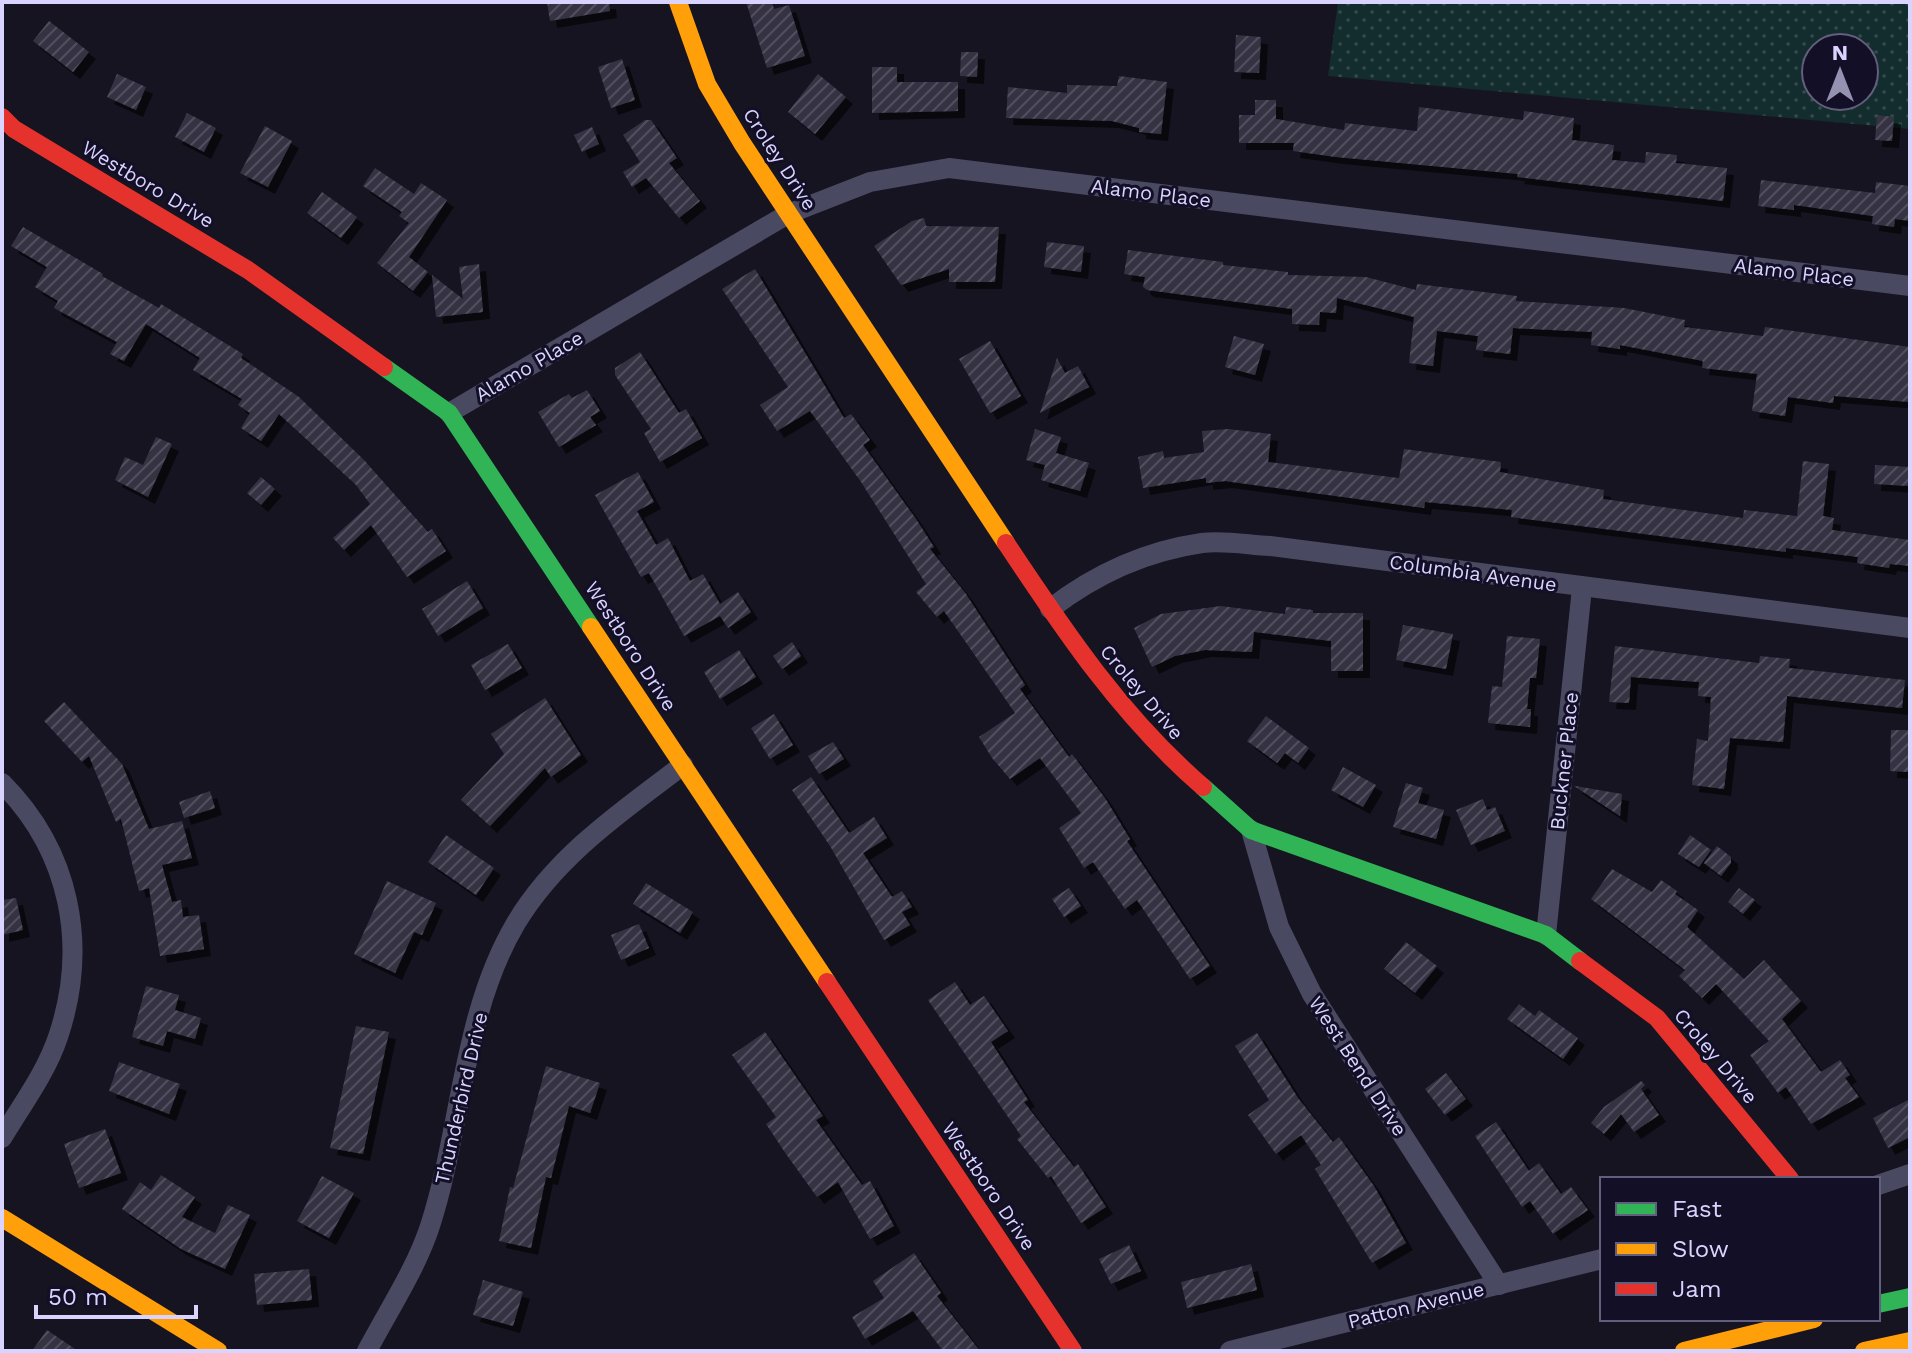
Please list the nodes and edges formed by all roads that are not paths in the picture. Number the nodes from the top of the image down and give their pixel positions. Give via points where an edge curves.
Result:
1 (678, 2) edge
2 (2, 117) edge
3 (788, 214) junction
4 (1910, 286) edge
5 (449, 413) junction
6 (1582, 588) junction
7 (1050, 609) junction
8 (1910, 628) edge
9 (683, 765) junction
10 (2, 783) edge
11 (1251, 830) junction
12 (1546, 935) junction
13 (2, 1138) edge
14 (1910, 1174) edge
15 (1788, 1177) edge
16 (1880, 1184) edge
17 (2, 1218) edge
18 (1600, 1260) edge
19 (1499, 1285) junction
20 (1910, 1297) edge
21 (1880, 1304) edge
22 (1806, 1321) edge
23 (1910, 1341) edge
24 (218, 1351) edge
25 (367, 1351) edge
26 (1073, 1351) edge
27 (1230, 1351) edge
28 (1684, 1351) edge
29 (1864, 1351) edge

1 - 3 main road, Croley Drive via 707,84
2 - 5 main road, Westboro Drive via 248,270
3 - 4 street, Alamo Place via 870,182 949,168
3 - 5 street, Alamo Place
3 - 7 main road, Croley Drive
5 - 9 main road, Westboro Drive
6 - 7 street, Columbia Avenue via 1270,546 1204,542 1137,559 1080,585
6 - 8 street, Columbia Avenue
6 - 12 street, Buckner Place
7 - 11 main road, Croley Drive via 1107,690 1159,749
9 - 25 street, Thunderbird Drive via 594,832 516,923 471,1042 456,1130 430,1229
9 - 26 main road, Westboro Drive
10 - 13 street via 43,831 70,911 73,954 58,1039
11 - 12 main road, Croley Drive
11 - 19 street, West Bend Drive via 1279,927 1312,994
12 - 15 main road, Croley Drive via 1657,1018
14 - 16 street
17 - 24 main road
18 - 19 street, Patton Avenue
19 - 27 street, Patton Avenue
20 - 21 main road
22 - 28 main road
23 - 29 main road

